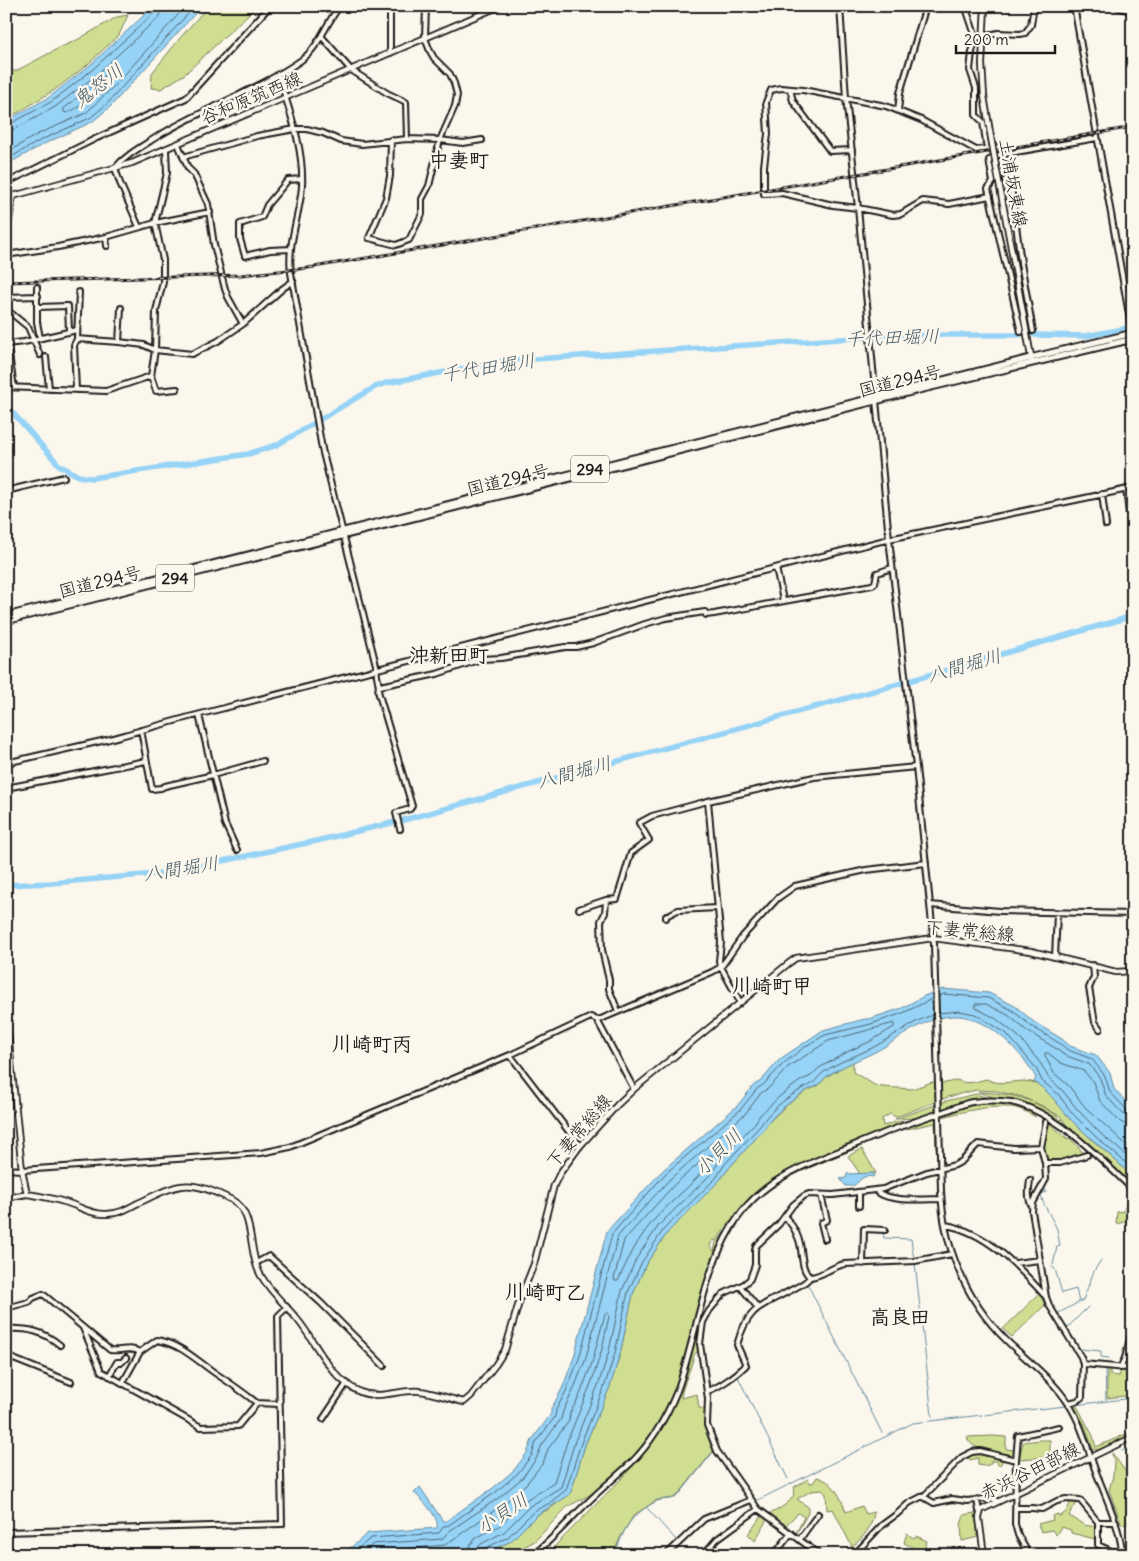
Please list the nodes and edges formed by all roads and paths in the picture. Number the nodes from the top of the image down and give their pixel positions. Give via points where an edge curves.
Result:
1 (270, 6) edge
2 (340, 6) edge
3 (387, 6) edge
4 (426, 6) edge
5 (500, 6) edge
6 (840, 6) edge
7 (926, 6) edge
8 (967, 6) edge
9 (985, 6) edge
10 (1034, 6) edge
11 (1074, 6) edge
12 (1115, 6) edge
13 (1133, 12) edge
14 (983, 36) junction
15 (322, 37) junction
16 (425, 38) junction
17 (976, 38) junction
18 (390, 53) junction
19 (351, 70) junction
20 (278, 74) junction
21 (790, 89) junction
22 (285, 98) junction
23 (846, 98) junction
24 (898, 111) junction
25 (295, 129) junction
26 (1097, 138) junction
27 (407, 139) junction
28 (391, 140) junction
29 (440, 140) junction
30 (482, 140) dead end
31 (178, 144) junction
32 (999, 147) dead end
33 (166, 149) junction
34 (987, 149) junction
35 (852, 150) junction
36 (183, 157) junction
37 (115, 168) junction
38 (302, 179) junction
39 (1005, 180) dead end
40 (6, 183) edge
41 (14, 195) junction
42 (990, 196) junction
43 (6, 198) edge
44 (858, 208) junction
45 (210, 212) junction
46 (155, 223) junction
47 (139, 227) junction
48 (106, 237) junction
49 (6, 239) edge
50 (107, 246) dead end
51 (291, 249) junction
52 (6, 255) edge
53 (293, 281) junction
54 (37, 286) dead end
55 (79, 292) dead end
56 (38, 296) junction
57 (6, 297) edge
58 (38, 307) junction
59 (121, 308) dead end
60 (6, 309) edge
61 (243, 324) junction
62 (77, 330) junction
63 (68, 331) junction
64 (1033, 331) dead end
65 (1021, 332) dead end
66 (1133, 336) edge
67 (40, 338) junction
68 (34, 339) junction
69 (76, 340) junction
70 (119, 342) junction
71 (6, 344) edge
72 (155, 350) junction
73 (40, 355) dead end
74 (6, 356) edge
75 (46, 357) dead end
76 (1031, 360) junction
77 (151, 376) junction
78 (6, 387) edge
79 (14, 388) junction
80 (49, 389) junction
81 (177, 389) dead end
82 (76, 390) junction
83 (876, 399) junction
84 (64, 477) dead end
85 (1133, 488) edge
86 (1126, 489) junction
87 (6, 491) edge
88 (1102, 494) junction
89 (1128, 514) dead end
90 (1106, 525) dead end
91 (342, 534) junction
92 (889, 539) junction
93 (776, 568) junction
94 (892, 568) junction
95 (783, 600) junction
96 (6, 616) edge
97 (6, 621) edge
98 (377, 669) junction
99 (380, 686) junction
100 (199, 715) junction
101 (142, 730) junction
102 (146, 761) junction
103 (263, 761) dead end
104 (6, 764) edge
105 (916, 767) junction
106 (213, 775) junction
107 (6, 788) edge
108 (708, 801) junction
109 (400, 829) dead end
110 (237, 850) dead end
111 (926, 863) junction
112 (606, 900) junction
113 (930, 905) junction
114 (717, 908) junction
115 (579, 910) dead end
116 (1057, 913) junction
117 (1133, 914) edge
118 (666, 918) dead end
119 (933, 938) junction
120 (1055, 957) junction
121 (1093, 965) junction
122 (721, 967) junction
123 (1133, 971) edge
124 (740, 1002) junction
125 (618, 1011) junction
126 (6, 1013) edge
127 (597, 1020) junction
128 (1100, 1029) dead end
129 (510, 1055) junction
130 (634, 1090) junction
131 (939, 1112) junction
132 (1046, 1122) dead end
133 (580, 1146) junction
134 (1041, 1147) junction
135 (1087, 1154) dead end
136 (1045, 1163) junction
137 (940, 1168) junction
138 (6, 1169) edge
139 (22, 1170) junction
140 (1030, 1180) dead end
141 (876, 1190) junction
142 (1133, 1190) edge
143 (859, 1193) junction
144 (27, 1194) junction
145 (821, 1195) junction
146 (6, 1198) edge
147 (941, 1199) junction
148 (859, 1206) dead end
149 (1032, 1206) junction
150 (784, 1217) junction
151 (945, 1225) junction
152 (885, 1230) dead end
153 (825, 1239) dead end
154 (952, 1254) junction
155 (1040, 1260) junction
156 (256, 1263) junction
157 (1015, 1263) junction
158 (863, 1264) junction
159 (810, 1277) junction
160 (740, 1286) junction
161 (1046, 1297) junction
162 (287, 1307) junction
163 (6, 1308) edge
164 (758, 1308) junction
165 (82, 1326) junction
166 (1133, 1327) edge
167 (6, 1330) edge
168 (60, 1345) dead end
169 (140, 1352) junction
170 (6, 1356) edge
171 (126, 1358) dead end
172 (1083, 1364) junction
173 (384, 1366) dead end
174 (1120, 1368) junction
175 (1133, 1368) edge
176 (109, 1376) junction
177 (71, 1382) dead end
178 (122, 1384) junction
179 (347, 1384) junction
180 (707, 1391) junction
181 (257, 1402) junction
182 (1068, 1403) junction
183 (279, 1404) junction
184 (323, 1419) dead end
185 (1059, 1427) dead end
186 (1133, 1437) edge
187 (1091, 1457) junction
188 (1016, 1460) junction
189 (1016, 1492) junction
190 (922, 1496) junction
191 (977, 1500) junction
192 (752, 1501) junction
193 (998, 1501) junction
194 (758, 1508) junction
195 (1016, 1508) junction
196 (980, 1511) junction
197 (818, 1514) dead end
198 (1098, 1522) junction
199 (1116, 1522) junction
200 (6, 1532) edge
201 (791, 1533) junction
202 (800, 1539) junction
203 (1123, 1553) edge
204 (533, 1555) edge
205 (614, 1555) edge
206 (619, 1555) edge
207 (666, 1555) edge
208 (702, 1555) edge
209 (736, 1555) edge
210 (746, 1555) edge
211 (774, 1555) edge
212 (820, 1555) edge
213 (854, 1555) edge
214 (984, 1555) edge
215 (1029, 1555) edge

1 - 40 street via 186,98
2 - 15 street
3 - 18 street via 390,12
4 - 16 street
5 - 16 main road, 谷和原筑西線
6 - 23 street
7 - 24 street via 900,93
8 - 17 street
9 - 14 main road, 土浦坂東線
10 - 14 street via 1031,25 1025,33
11 - 26 street
12 - 13 street
14 - 17 street
14 - 76 main road, 土浦坂東線, bridge via 982,80
15 - 19 street
15 - 20 street via 301,61
16 - 18 main road, 谷和原筑西線
16 - 29 street via 434,58 450,74 457,95
17 - 34 street via 970,70 976,88 976,115 983,122
18 - 19 main road, 谷和原筑西線
19 - 22 main road, 谷和原筑西線
19 - 27 street via 406,102
20 - 22 street
20 - 37 street via 162,133
21 - 23 street
21 - 35 street via 793,100 830,151
21 - 44 street via 771,90 766,98 768,134 764,194 782,193
22 - 25 street
22 - 31 main road, 谷和原筑西線
23 - 24 street
23 - 35 street
24 - 34 street via 976,150
25 - 28 street via 323,133 353,144
25 - 36 street
25 - 38 street
26 - 42 street via 989,160 993,182 988,189
26 - 66 street
27 - 28 street
27 - 29 street
28 - 29 street via 386,198 369,238 396,246 409,240 422,214 422,199 429,186
29 - 30 street via 463,143
31 - 33 main road, 谷和原筑西線
31 - 36 street
32 - 34 street
33 - 37 main road, 谷和原筑西線
33 - 46 street via 167,173
35 - 44 street
36 - 45 street via 202,189
37 - 41 main road, 谷和原筑西線
37 - 47 street
38 - 51 street
38 - 51 street via 288,180 267,205 262,217 240,224 245,256
39 - 64 street via 1011,187
41 - 43 main road, 谷和原筑西線
41 - 49 street
42 - 44 street via 949,204 923,201 893,215
42 - 65 street
44 - 83 street
45 - 46 street
45 - 61 street via 225,289
46 - 47 street
46 - 72 street via 163,260 163,282 156,311
47 - 48 street
48 - 50 street
48 - 52 street
51 - 53 street
53 - 61 street
53 - 91 street via 322,449
54 - 56 street
55 - 62 street
56 - 57 street
56 - 58 street
58 - 63 street via 68,306
58 - 67 street
59 - 70 street
60 - 68 street via 28,327
61 - 72 street via 192,354
62 - 63 street
62 - 69 street
63 - 67 street
66 - 76 highway, 国道294号 / 294
67 - 68 street
68 - 71 street
68 - 73 street
69 - 70 street
69 - 82 street
70 - 72 street
72 - 77 street
74 - 79 street via 9,355
75 - 80 street
76 - 83 highway, 国道294号 / 294
77 - 81 street via 156,391
77 - 82 street via 106,391
78 - 79 street
79 - 80 street
80 - 82 street
83 - 91 highway, 国道294号 / 294
83 - 92 street
84 - 87 street
85 - 86 street
86 - 88 street
86 - 89 street
88 - 90 street
88 - 92 street
91 - 96 highway, 国道294号 / 294
91 - 97 highway, 国道294号 / 294
91 - 98 street
92 - 93 street
92 - 94 street
93 - 95 street
93 - 98 street
94 - 95 street via 877,573 872,585
94 - 105 street
95 - 99 street via 714,614 706,615 705,612 666,618 593,643 481,659 437,674
98 - 99 street
98 - 100 street
99 - 109 street via 378,691 412,806 396,813
100 - 101 street
100 - 106 street
101 - 102 street
101 - 104 street
102 - 106 street via 152,789
102 - 107 street
103 - 106 street
105 - 108 street via 814,777
105 - 111 street
106 - 110 street via 225,824
108 - 112 street via 652,816 639,823 649,840 631,854 617,899
108 - 114 street
111 - 113 street
111 - 122 street via 866,870 795,886 778,898 743,936
112 - 115 street
112 - 125 street via 605,913 600,921 602,950 609,989
113 - 116 street
113 - 119 street
114 - 118 street via 678,910
114 - 122 street
116 - 117 street
116 - 120 street
119 - 120 main road, 下妻常総線
119 - 124 main road, 下妻常総線 via 796,958
119 - 131 street
120 - 121 main road, 下妻常総線
121 - 123 main road, 下妻常総線 via 1116,972
121 - 128 street via 1094,977 1090,988 1095,1022
122 - 124 street
122 - 125 street
124 - 130 main road, 下妻常総線
125 - 127 street
126 - 139 main road
127 - 129 street via 591,1018
127 - 130 street
129 - 133 street
129 - 139 street via 290,1147 273,1151
130 - 133 main road, 下妻常総線
131 - 137 street
131 - 142 street via 984,1100 1027,1107 1065,1129
131 - 204 street via 808,1164 771,1185 749,1203 728,1232 708,1278 680,1381 658,1429 628,1466
132 - 134 street
133 - 179 main road, 下妻常総線 via 554,1185 534,1264 505,1350 468,1400 464,1402 419,1391 376,1396
134 - 136 street
134 - 137 street via 978,1144 958,1164
135 - 136 street via 1060,1163
136 - 149 street via 1045,1181
137 - 141 street
137 - 147 street
138 - 139 street
139 - 144 main road
140 - 149 street
141 - 143 street
141 - 147 street via 890,1198
143 - 145 street
143 - 148 street
144 - 146 street
144 - 156 main road, 下妻常総線 via 108,1214 182,1185 206,1190 232,1200 242,1208
145 - 150 street via 804,1196
145 - 153 street via 827,1220 821,1223
147 - 151 street
149 - 155 street
150 - 159 street via 792,1224 800,1240 804,1266
150 - 160 street via 756,1246 756,1265 752,1275
151 - 154 street
151 - 157 street via 979,1237
152 - 158 street via 864,1229
154 - 158 street via 915,1261
154 - 182 street via 964,1282 988,1320
155 - 157 street
155 - 161 street
156 - 162 main road, 下妻常総線 via 265,1284
156 - 173 street via 269,1256 321,1302
157 - 161 street
158 - 159 street via 839,1265 820,1276
159 - 164 street
160 - 164 street
160 - 180 street via 723,1294 704,1315 700,1344
161 - 172 street
162 - 179 main road, 下妻常総線 via 327,1364
162 - 183 street via 278,1316
163 - 165 street via 29,1302 43,1294
164 - 180 street via 745,1321 738,1343 746,1366
165 - 169 street via 110,1350 128,1348
165 - 176 street via 100,1371
166 - 174 street
167 - 168 street via 23,1328 49,1336
169 - 178 street
169 - 181 street via 157,1340 174,1345
170 - 177 street
171 - 176 street via 117,1362
172 - 174 street
172 - 182 street via 1082,1397
174 - 175 street
176 - 178 street
178 - 181 street via 201,1427 238,1426
179 - 184 street
180 - 192 street via 707,1425 712,1439
181 - 183 street
182 - 187 street via 1080,1424
183 - 200 street via 282,1524
185 - 188 street via 1018,1436
186 - 187 main road, 赤浜谷田部線
187 - 189 main road, 赤浜谷田部線
187 - 199 street
188 - 189 street
188 - 190 street via 972,1452 962,1457
189 - 193 main road, 赤浜谷田部線
189 - 195 street
190 - 191 street via 934,1503
190 - 213 street via 908,1502
191 - 193 street via 992,1498
191 - 196 street
192 - 194 street
192 - 207 street via 704,1519
193 - 196 main road, 赤浜谷田部線
194 - 201 street
194 - 208 street via 717,1539
195 - 198 street via 1042,1509 1057,1501 1076,1499
195 - 215 street via 1016,1529
196 - 214 main road, 赤浜谷田部線 via 978,1518
197 - 202 street
198 - 199 street
198 - 203 street via 1098,1544
199 - 203 street
201 - 202 street
201 - 211 street
202 - 212 street
205 - 206 main road
209 - 210 street

